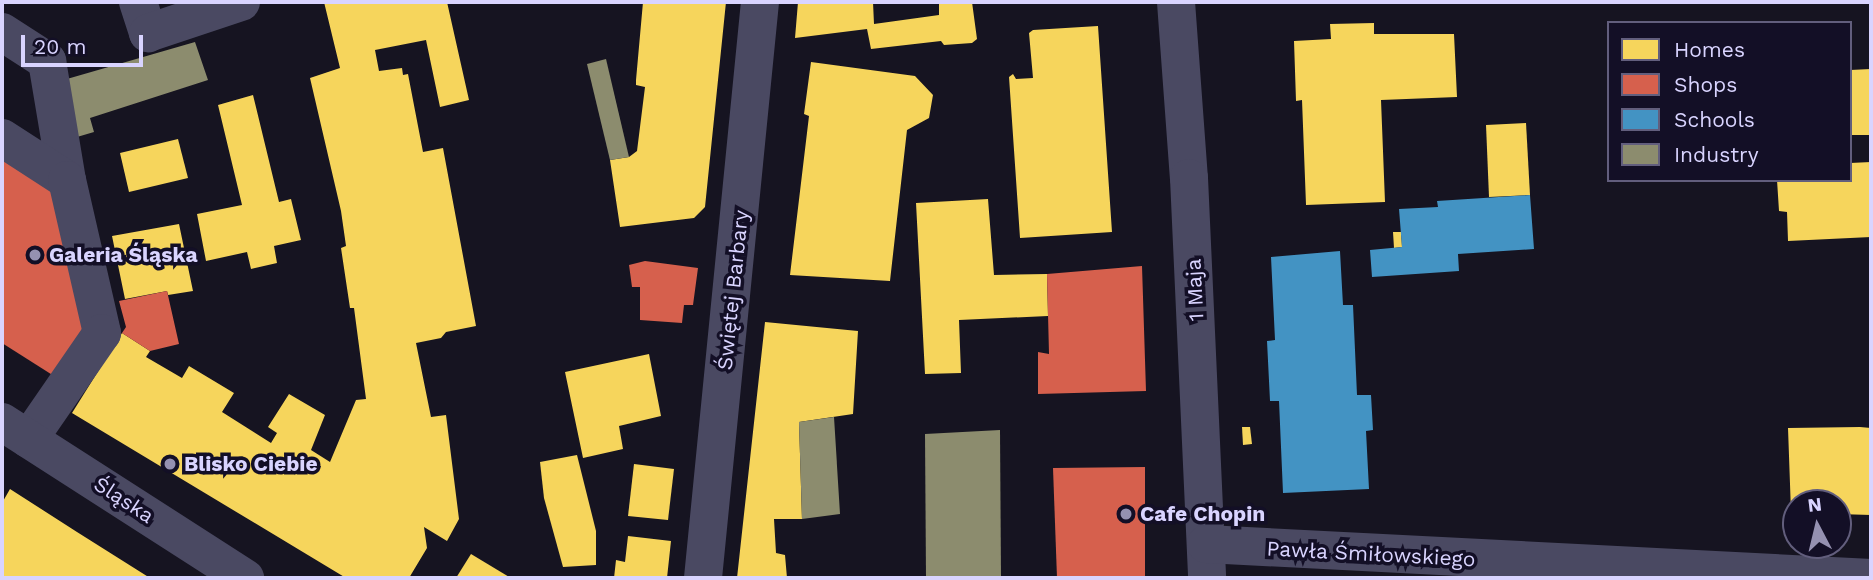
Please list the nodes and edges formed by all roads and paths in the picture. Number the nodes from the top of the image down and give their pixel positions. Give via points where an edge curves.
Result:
1 (138, 2) edge
2 (241, 2) edge
3 (760, 2) edge
4 (1176, 2) edge
5 (2, 32) edge
6 (2, 138) edge
7 (67, 180) junction
8 (15, 431) edge
9 (1207, 561) edge
10 (245, 578) edge
11 (703, 578) edge
12 (1871, 578) edge

1 - 2 street via 148,33
3 - 11 street, Świętej Barbary
4 - 9 street, 1 Maja
5 - 7 street via 47,61
6 - 7 street
7 - 8 street via 102,333
8 - 10 street, Śląska
9 - 12 street, Pawła Śmiłowskiego

